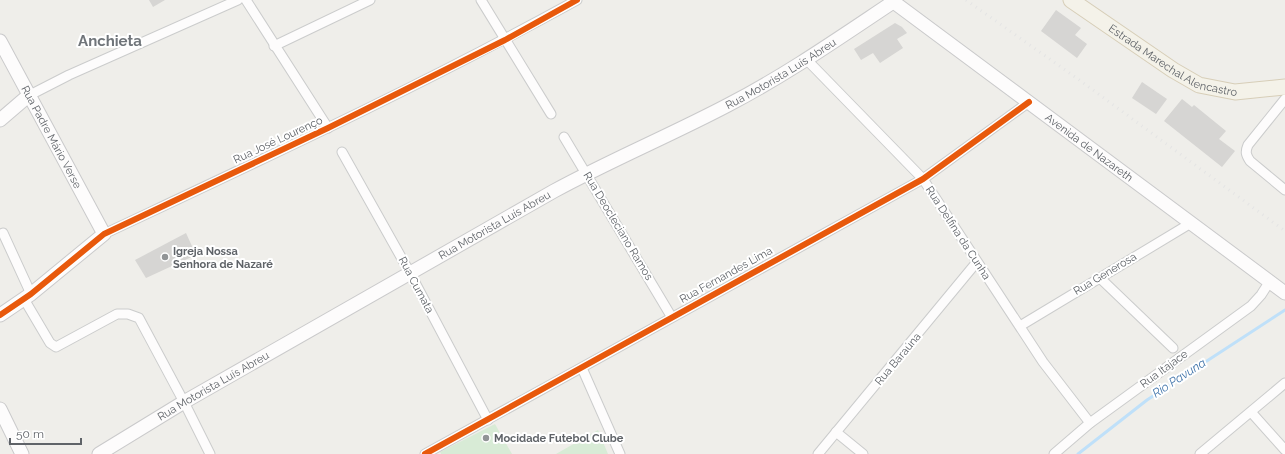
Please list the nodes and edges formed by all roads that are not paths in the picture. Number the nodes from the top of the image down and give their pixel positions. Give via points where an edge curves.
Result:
1 (238, 0) edge
2 (246, 0) edge
3 (370, 0) edge
4 (480, 0) edge
5 (577, 0) edge
6 (1071, 0) edge
7 (892, 1) edge
8 (505, 40) junction
9 (0, 41) edge
10 (274, 46) junction
11 (807, 60) junction
12 (1285, 88) edge
13 (28, 96) junction
14 (1285, 99) edge
15 (1029, 102) junction
16 (551, 114) dead end
17 (0, 120) edge
18 (328, 128) junction
19 (564, 137) dead end
20 (342, 152) dead end
21 (586, 173) junction
22 (923, 179) junction
23 (1285, 190) edge
24 (1191, 223) junction
25 (3, 233) dead end
26 (104, 234) junction
27 (976, 262) junction
28 (410, 274) junction
29 (1100, 278) junction
30 (1278, 288) edge
31 (28, 296) junction
32 (0, 314) edge
33 (671, 316) junction
34 (1020, 326) junction
35 (1173, 348) dead end
36 (582, 368) junction
37 (1285, 383) edge
38 (184, 402) junction
39 (0, 409) edge
40 (1251, 412) junction
41 (488, 420) junction
42 (1090, 423) junction
43 (836, 432) junction
44 (1285, 450) edge
45 (22, 454) edge
46 (98, 454) edge
47 (210, 454) edge
48 (425, 454) edge
49 (620, 454) edge
50 (818, 454) edge
51 (863, 454) edge
52 (1054, 454) edge
53 (1200, 454) edge

1 - 13 street via 69,75
2 - 10 street
3 - 10 street
4 - 8 street
5 - 8 street, Rua José Lourenço
6 - 12 main road, Estrada Marechal Alencastro via 1199,85 1235,92
7 - 11 main road, Rua Motorista Luís Abreu
7 - 15 main road, Avenida de Nazareth
8 - 16 street
8 - 18 street, Rua José Lourenço
9 - 13 main road, Rua Padre Mário Verse
10 - 18 street
11 - 21 main road, Rua Motorista Luís Abreu via 730,104
11 - 22 street, Rua Delfina da Cunha
13 - 17 main road
13 - 26 main road, Rua Padre Mário Verse
14 - 23 street via 1248,145 1246,156
15 - 22 street, Rua Fernandes Lima
15 - 24 main road, Avenida de Nazareth
18 - 26 street, Rua José Lourenço
19 - 21 street, Rua Deocleciano Ramos
20 - 28 street, Rua Cumata
21 - 28 main road, Rua Motorista Luís Abreu
21 - 33 street, Rua Deocleciano Ramos
22 - 27 street, Rua Delfina da Cunha
22 - 33 street, Rua Fernandes Lima
24 - 29 street, Rua Generosa
24 - 30 main road, Avenida de Nazareth
25 - 31 street
26 - 31 main road, Rua José Lourenço
27 - 34 street, Rua Delfina da Cunha
27 - 43 street, Rua Baraúna
28 - 38 main road, Rua Motorista Luís Abreu
28 - 41 street, Rua Cumata
29 - 34 street, Rua Generosa
29 - 35 street
30 - 42 street, Rua Itajace via 1262,295 1251,306
31 - 32 main road, Rua José Lourenço
31 - 38 street via 50,343 56,347 118,314 128,314 141,320
33 - 36 street, Rua Fernandes Lima
34 - 42 street, Rua Delfina da Cunha via 1043,362
36 - 41 street, Rua Fernandes Lima
36 - 49 street
37 - 40 street
38 - 46 main road, Rua Motorista Luís Abreu
38 - 47 street
39 - 45 main road
40 - 44 street
40 - 53 street
41 - 48 street, Rua Fernandes Lima
42 - 52 street, Rua Itajace
43 - 50 street, Rua Baraúna
43 - 51 street

